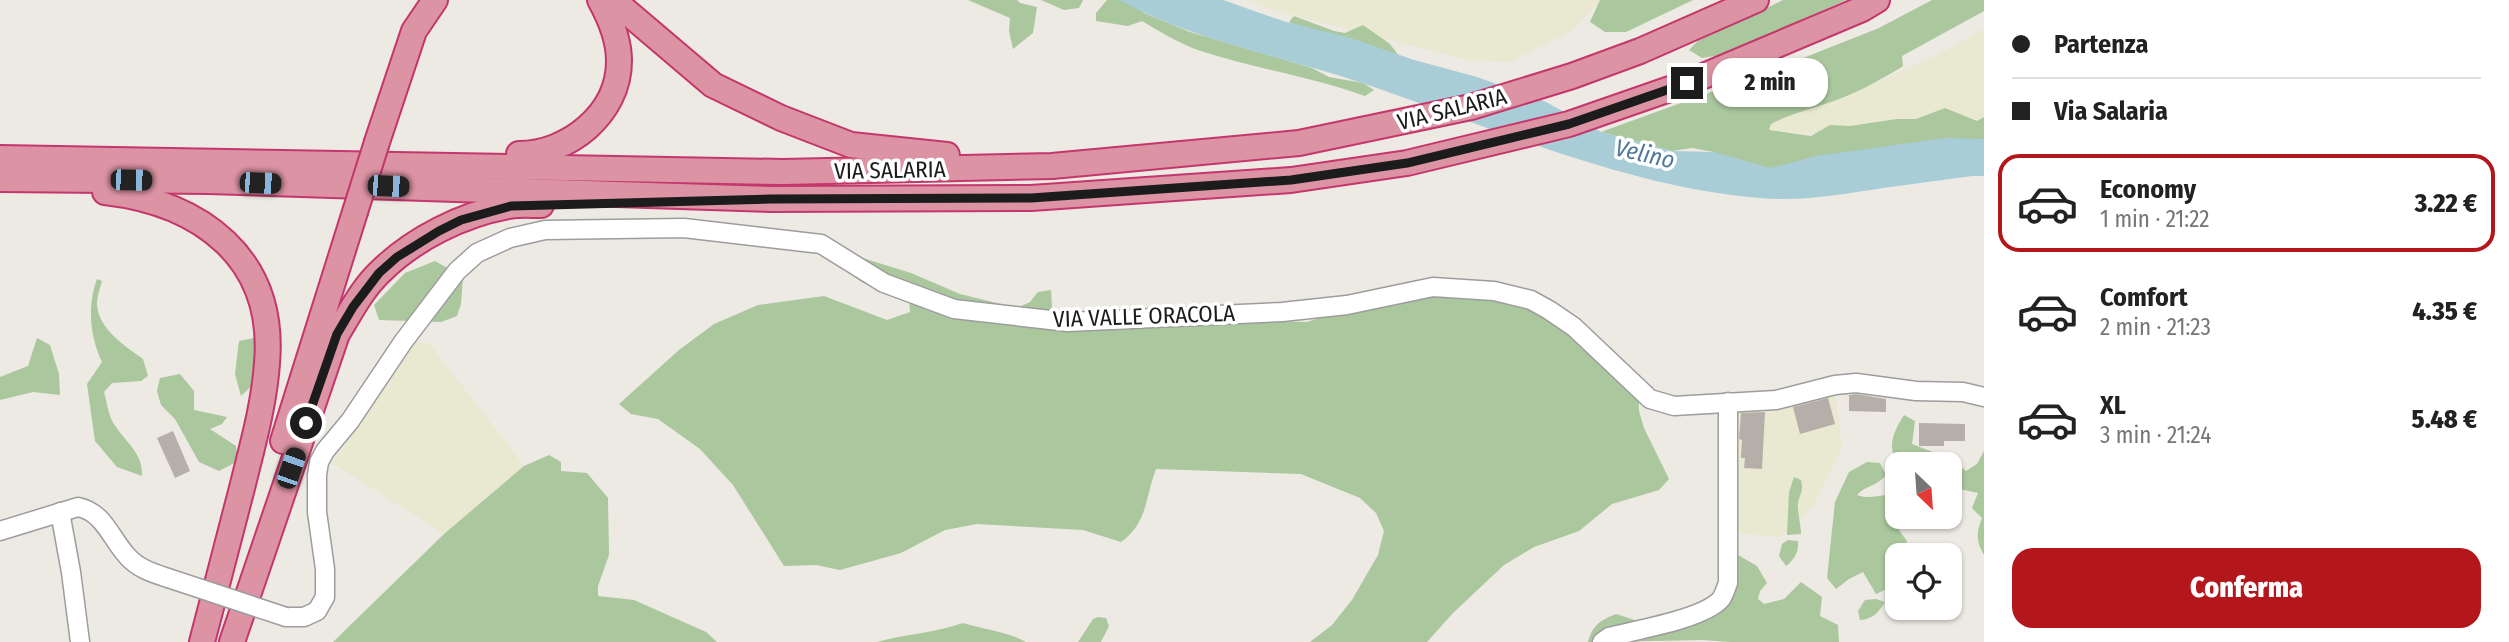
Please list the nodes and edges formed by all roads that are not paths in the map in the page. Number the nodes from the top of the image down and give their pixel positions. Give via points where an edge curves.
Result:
1 (435, 0) edge
2 (600, 0) edge
3 (613, 0) edge
4 (1724, 0) edge
5 (1756, 0) edge
6 (1897, 0) edge
7 (1870, 4) edge
8 (1649, 47) junction
9 (0, 158) edge
10 (184, 161) junction
11 (1052, 166) junction
12 (0, 180) edge
13 (771, 199) junction
14 (1984, 397) edge
15 (1728, 402) junction
16 (60, 512) junction
17 (0, 531) edge
18 (80, 642) edge
19 (202, 642) edge
20 (219, 642) edge
21 (232, 642) edge
22 (1602, 642) edge

1 - 20 highway, bridge via 414,32
2 - 10 highway via 617,41 616,85 590,126 555,149 535,154
3 - 11 highway via 713,85 851,145
4 - 8 highway via 1670,25
5 - 8 highway, VIA SALARIA
6 - 7 highway, VIA SALARIA
7 - 13 highway, VIA SALARIA via 1687,83 1569,124 1407,163 1291,180 1031,198
8 - 11 highway, VIA SALARIA via 1471,107 1356,132 1299,143
9 - 10 highway, VIA SALARIA
10 - 11 highway, VIA SALARIA via 783,172
12 - 13 highway, VIA SALARIA via 370,185
12 - 19 highway via 158,202 228,243 257,289 267,337 263,396
13 - 21 highway via 511,206 461,220 397,257 379,273 337,334
14 - 15 street, VIA VALLE ORACOLA via 1856,383 1776,400
15 - 16 street, VIA VALLE ORACOLA, bridge via 1674,406 1650,399 1566,321 1531,300 1494,291 1433,287 1321,308 1068,322 954,309 884,283 821,244 684,228 545,230 510,238 477,253 457,271 325,451 317,475 317,512 325,597 317,611 286,617 144,569 129,559 90,509
15 - 22 street via 1728,583 1721,598 1707,609 1609,636
16 - 17 street
16 - 18 street

